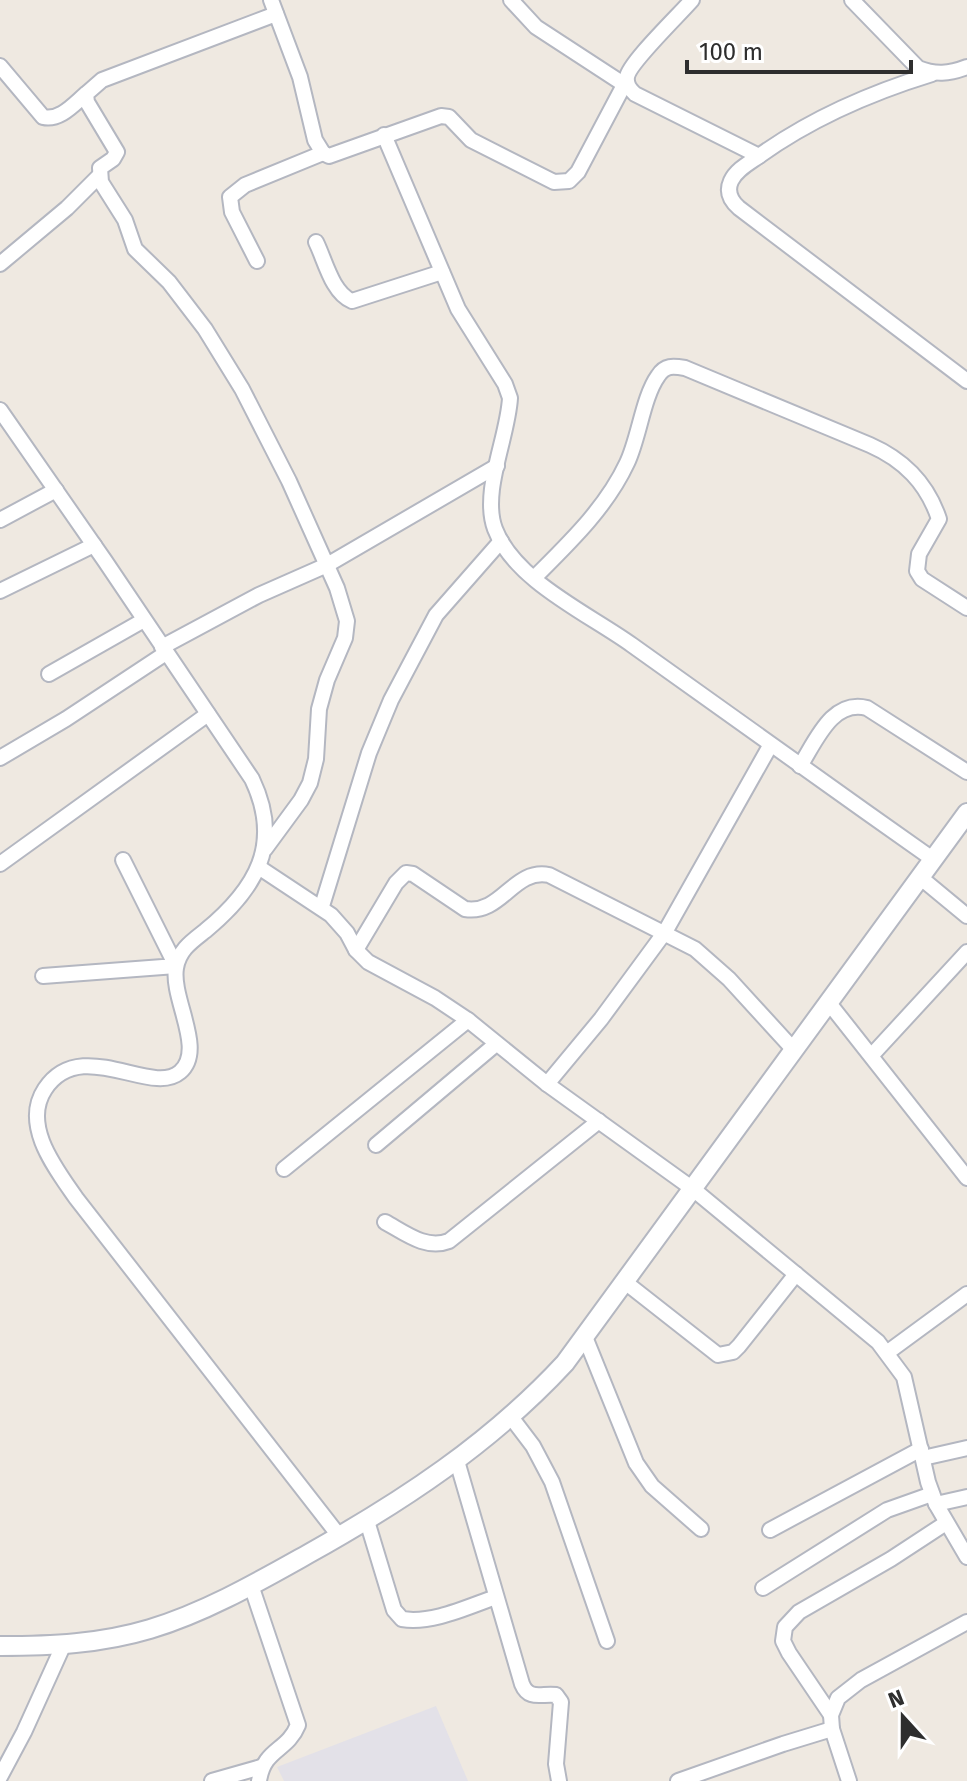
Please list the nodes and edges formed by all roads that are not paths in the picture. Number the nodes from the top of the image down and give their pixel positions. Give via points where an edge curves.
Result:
1 (511, 0) edge
2 (692, 0) edge
3 (852, 0) edge
4 (274, 7) edge
5 (0, 66) edge
6 (965, 73) edge
7 (932, 74) junction
8 (626, 86) junction
9 (86, 94) junction
10 (384, 135) junction
11 (323, 153) junction
12 (759, 156) junction
13 (99, 176) junction
14 (316, 242) dead end
15 (257, 261) dead end
16 (0, 264) edge
17 (442, 272) junction
18 (967, 381) edge
19 (0, 410) edge
20 (497, 466) junction
21 (56, 490) junction
22 (0, 520) edge
23 (501, 541) junction
24 (94, 545) junction
25 (327, 565) junction
26 (534, 578) junction
27 (0, 591) edge
28 (967, 608) edge
29 (144, 620) junction
30 (164, 650) junction
31 (49, 674) dead end
32 (208, 714) junction
33 (770, 746) junction
34 (0, 758) edge
35 (800, 766) junction
36 (967, 772) edge
37 (967, 813) edge
38 (265, 849) junction
39 (123, 860) dead end
40 (934, 860) junction
41 (0, 864) edge
42 (260, 868) junction
43 (921, 878) junction
44 (322, 906) junction
45 (967, 916) edge
46 (665, 932) junction
47 (356, 950) junction
48 (967, 952) edge
49 (176, 966) junction
50 (43, 976) dead end
51 (829, 1003) junction
52 (468, 1020) junction
53 (496, 1044) junction
54 (793, 1049) junction
55 (872, 1055) junction
56 (547, 1084) junction
57 (599, 1121) junction
58 (376, 1145) dead end
59 (284, 1169) dead end
60 (967, 1178) edge
61 (693, 1189) junction
62 (385, 1222) dead end
63 (796, 1274) junction
64 (625, 1282) junction
65 (967, 1294) edge
66 (585, 1337) junction
67 (888, 1352) junction
68 (511, 1417) junction
69 (967, 1448) edge
70 (922, 1454) junction
71 (457, 1461) junction
72 (967, 1497) edge
73 (934, 1499) junction
74 (367, 1521) junction
75 (946, 1523) junction
76 (701, 1529) dead end
77 (770, 1530) dead end
78 (340, 1537) junction
79 (967, 1557) edge
80 (251, 1585) junction
81 (763, 1588) dead end
82 (496, 1597) junction
83 (967, 1622) edge
84 (607, 1641) dead end
85 (0, 1646) edge
86 (63, 1646) junction
87 (832, 1722) junction
88 (260, 1774) edge
89 (714, 1775) edge
90 (0, 1777) edge
91 (212, 1781) edge
92 (559, 1781) edge
93 (678, 1781) edge
94 (849, 1781) edge

1 - 8 street via 536,27
2 - 8 street via 638,60
3 - 7 street via 918,68
4 - 9 street via 102,80
4 - 11 street
5 - 9 street via 43,117 59,115
6 - 7 street
7 - 12 street via 857,100
8 - 10 street via 578,172 561,183 471,140 449,117 419,121
8 - 12 street
9 - 13 street via 116,148 117,155 100,168
10 - 11 street via 335,155
10 - 17 street
11 - 15 street via 245,185 230,197
12 - 18 street via 731,182 731,201
13 - 16 street
13 - 25 street via 135,249 205,329 242,389
14 - 17 street via 338,290 352,301
17 - 20 street via 510,398
19 - 21 street
20 - 23 street via 492,507
20 - 25 street
21 - 22 street
21 - 24 street
23 - 26 street
23 - 44 street via 436,615 391,700 369,753
24 - 27 street
24 - 29 street
25 - 30 street via 259,595
25 - 38 street via 347,627 321,698 310,783
26 - 28 street via 586,524 619,478 656,379 672,366 899,460 921,483 939,519 919,554 917,571
26 - 33 street
29 - 30 street
29 - 31 street
30 - 32 street
30 - 34 street
32 - 38 street via 262,800
32 - 41 street
33 - 35 street
33 - 46 street
35 - 36 street via 833,717 856,705
35 - 40 street
37 - 40 street
38 - 42 street
39 - 49 street
40 - 43 street
42 - 44 street
42 - 49 street via 231,907 182,950
43 - 45 street
43 - 51 street
44 - 47 street
46 - 47 street via 549,875 530,874 487,907 475,910 406,873
46 - 54 street via 722,971
46 - 56 street
47 - 52 street via 378,970
48 - 55 street
49 - 50 street
49 - 78 street via 191,1051 186,1066 163,1078 91,1066 72,1068 47,1085 39,1098 40,1133 47,1154 76,1198
51 - 54 street
51 - 55 street
52 - 53 street
52 - 59 street
53 - 56 street
53 - 58 street
54 - 61 street
55 - 60 street
56 - 57 street
57 - 61 street
57 - 62 street via 449,1241 425,1244
61 - 63 street
61 - 64 street
63 - 64 street via 739,1346 718,1355
63 - 67 street
64 - 66 street
65 - 67 street
66 - 68 street
66 - 76 street via 636,1463 652,1486
67 - 70 street via 904,1377
68 - 71 street
68 - 84 street via 552,1482
69 - 70 street
70 - 73 street
70 - 77 street
71 - 74 street
71 - 82 street
72 - 73 street
73 - 75 street
73 - 81 street via 887,1510
74 - 78 street
74 - 82 street via 394,1610 402,1619 429,1619
75 - 79 street
75 - 87 street via 799,1612 785,1627 783,1641
78 - 80 street
80 - 86 street via 150,1629
80 - 88 street via 298,1725 268,1757
82 - 92 street via 525,1691 556,1695 561,1702
83 - 87 street via 844,1691
85 - 86 street
86 - 90 street
87 - 89 street
87 - 94 street
88 - 91 street
89 - 93 street

